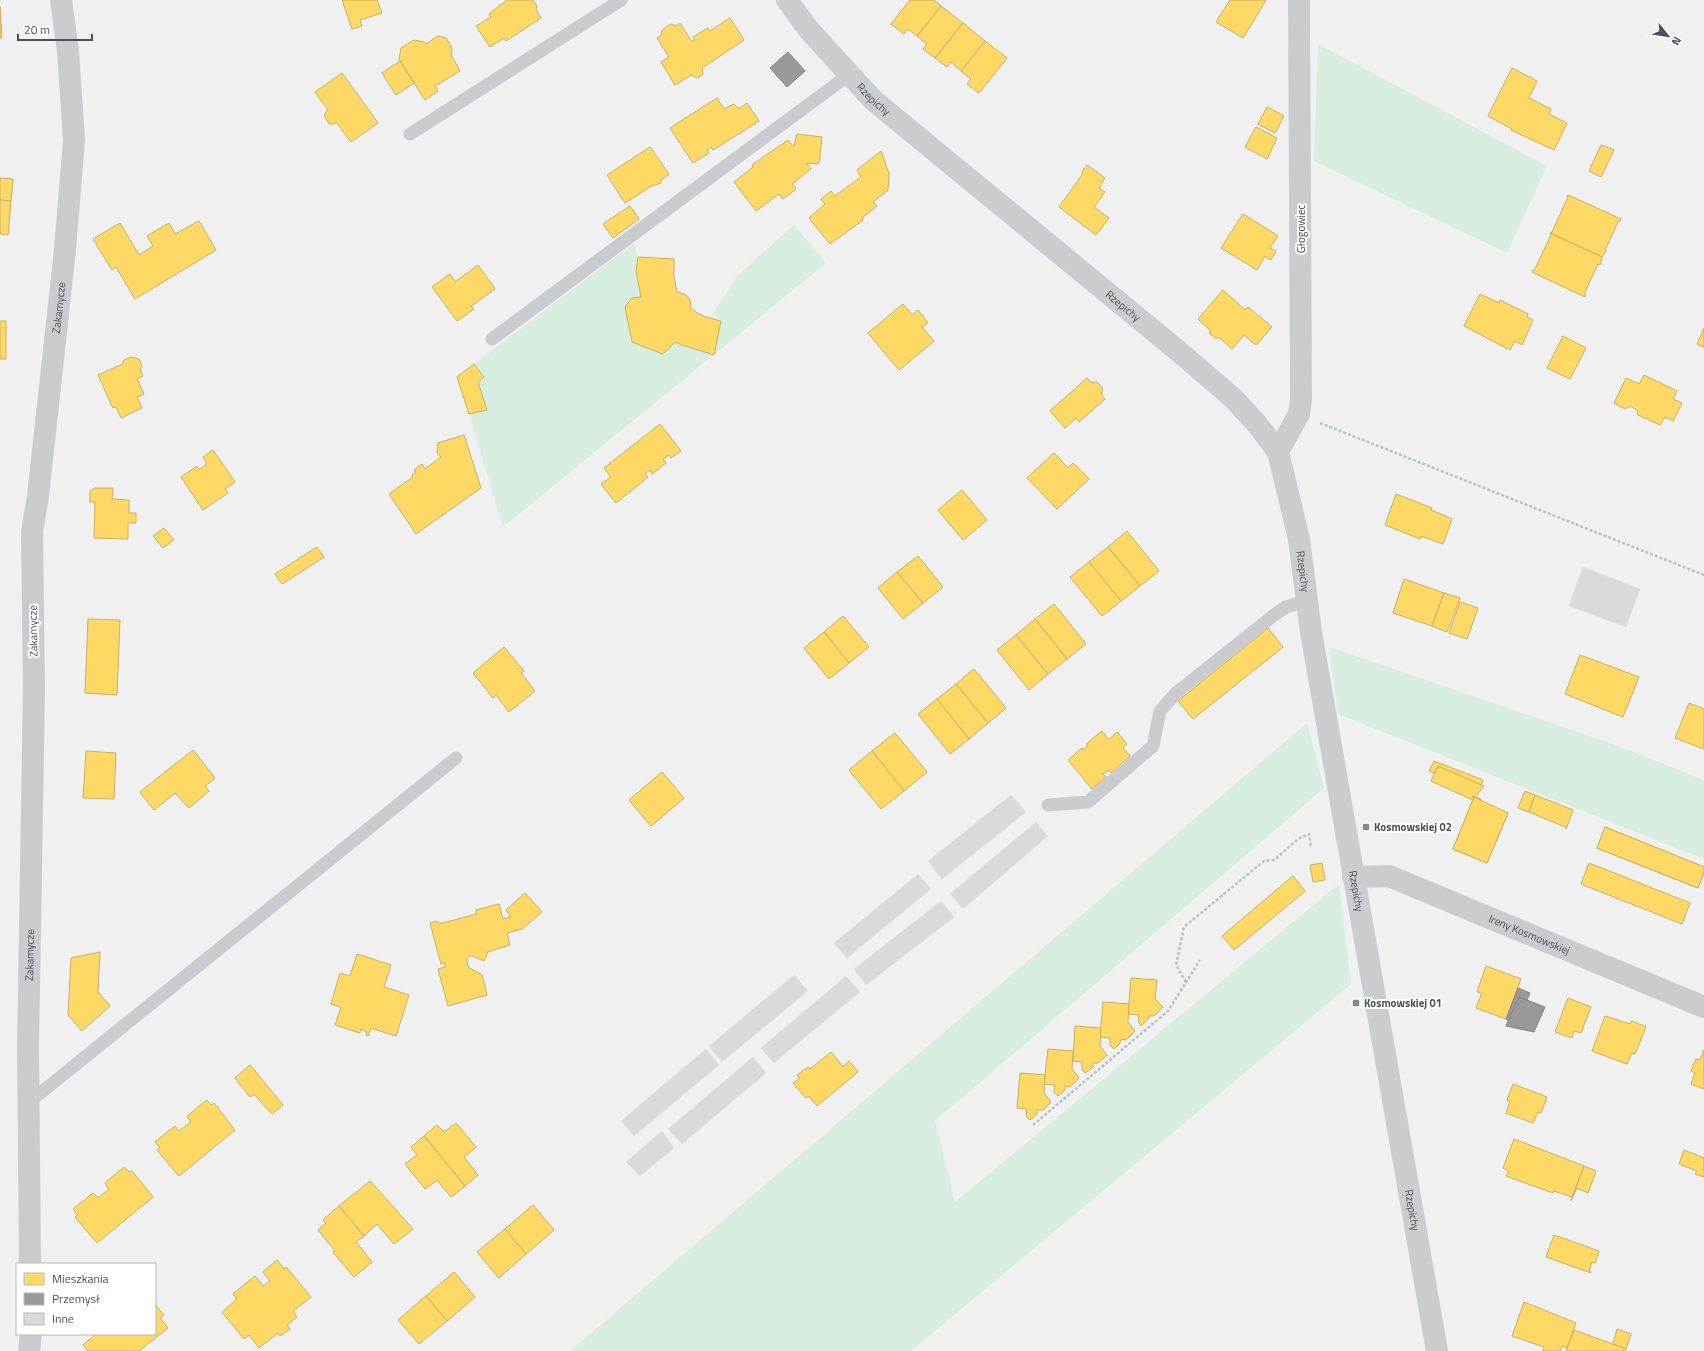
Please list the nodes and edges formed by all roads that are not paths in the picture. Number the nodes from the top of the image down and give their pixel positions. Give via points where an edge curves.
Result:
1 (61, 0) edge
2 (621, 0) edge
3 (787, 0) edge
4 (1299, 0) edge
5 (850, 74) junction
6 (410, 134) dead end
7 (492, 339) dead end
8 (1278, 452) junction
9 (1307, 601) junction
10 (456, 758) dead end
11 (1048, 805) dead end
12 (1353, 877) junction
13 (1704, 1007) edge
14 (28, 1103) junction
15 (30, 1263) edge
16 (1437, 1351) edge

1 - 14 street, Zakamycze via 68,51 74,140 64,257 32,532 34,689
2 - 6 lane
3 - 5 street, Rzepichy via 809,30
4 - 8 street, Głogowiec via 1302,362 1299,414
5 - 7 lane
5 - 8 street, Rzepichy via 873,100 1232,398 1257,424
8 - 9 street, Rzepichy via 1299,539
9 - 11 lane via 1274,615 1176,694 1160,711 1153,746 1088,802
9 - 12 street, Rzepichy
10 - 14 lane
12 - 13 street, Ireny Kosmowskiej via 1389,876
12 - 16 street, Rzepichy
14 - 15 street, Zakamycze

